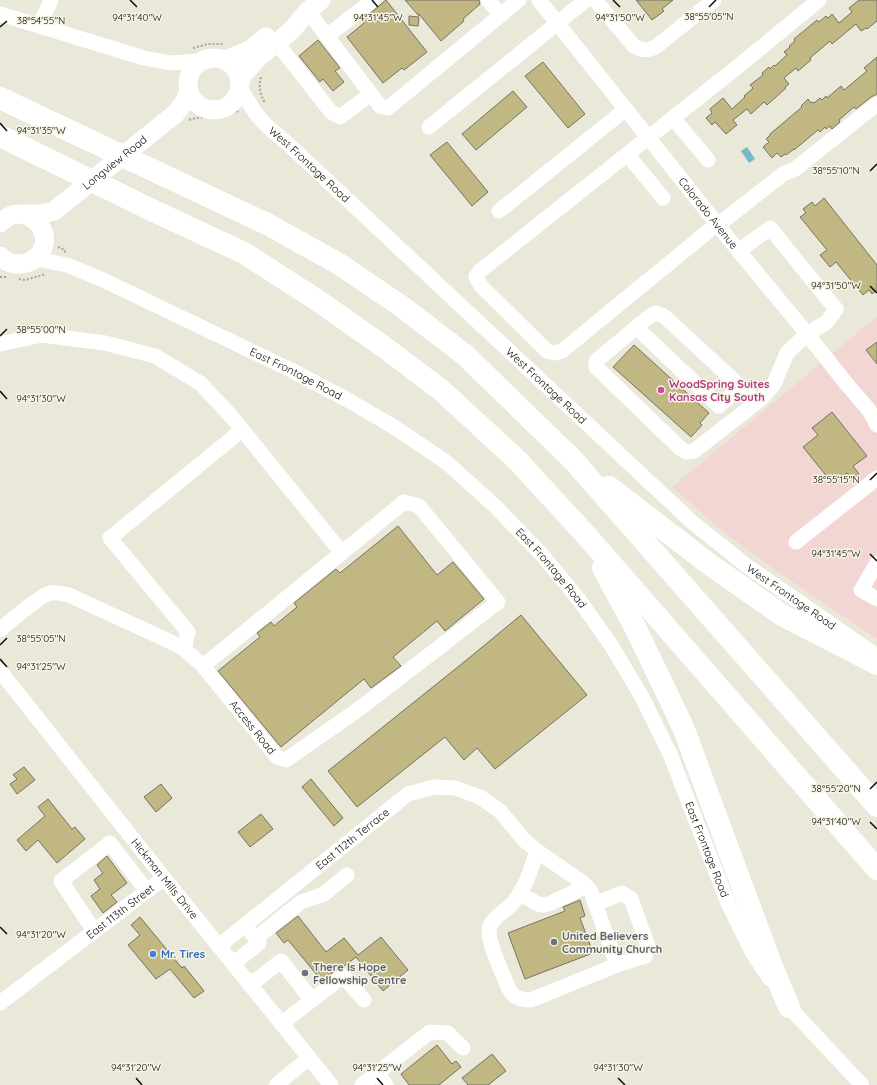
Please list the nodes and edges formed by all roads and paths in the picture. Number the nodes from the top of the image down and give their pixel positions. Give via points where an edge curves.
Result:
1 (51, 0) edge
2 (373, 0) edge
3 (488, 0) edge
4 (519, 0) edge
5 (539, 0) edge
6 (586, 0) edge
7 (595, 0) edge
8 (714, 0) edge
9 (819, 0) edge
10 (314, 6) edge
11 (0, 14) edge
12 (501, 15) junction
13 (558, 23) junction
14 (39, 26) junction
15 (327, 36) junction
16 (277, 43) junction
17 (225, 52) junction
18 (196, 55) junction
19 (256, 60) junction
20 (240, 83) junction
21 (371, 94) junction
22 (0, 98) edge
23 (194, 99) junction
24 (877, 104) edge
25 (626, 109) junction
26 (255, 111) junction
27 (180, 118) junction
28 (673, 118) junction
29 (429, 127) dead end
30 (0, 136) edge
31 (649, 137) junction
32 (627, 154) junction
33 (708, 160) dead end
34 (663, 198) dead end
35 (59, 207) junction
36 (499, 211) dead end
37 (23, 214) junction
38 (0, 223) edge
39 (718, 225) junction
40 (44, 236) junction
41 (739, 251) junction
42 (35, 258) junction
43 (4, 262) edge
44 (636, 327) junction
45 (807, 334) junction
46 (0, 344) edge
47 (740, 387) junction
48 (757, 402) junction
49 (877, 425) edge
50 (242, 430) junction
51 (573, 460) junction
52 (877, 478) edge
53 (586, 535) junction
54 (796, 542) dead end
55 (342, 553) junction
56 (877, 564) edge
57 (877, 599) edge
58 (0, 630) edge
59 (184, 649) junction
60 (877, 656) edge
61 (877, 664) edge
62 (203, 666) junction
63 (0, 671) edge
64 (877, 806) edge
65 (537, 851) junction
66 (877, 869) edge
67 (347, 876) dead end
68 (164, 878) junction
69 (583, 883) junction
70 (147, 891) junction
71 (520, 894) junction
72 (595, 904) junction
73 (245, 925) junction
74 (94, 931) junction
75 (256, 938) junction
76 (218, 946) junction
77 (233, 964) junction
78 (617, 965) junction
79 (250, 985) junction
80 (312, 1000) junction
81 (364, 1000) dead end
82 (0, 1003) edge
83 (790, 1007) junction
84 (281, 1024) junction
85 (463, 1048) dead end
86 (309, 1058) junction
87 (377, 1073) junction
88 (276, 1085) edge
89 (331, 1085) edge
90 (362, 1085) edge
91 (386, 1085) edge
92 (862, 1085) edge

1 - 14 street
2 - 15 street
3 - 12 street
4 - 12 street
5 - 13 street, Colorado Avenue
6 - 13 street
7 - 8 street via 640,50 658,46
9 - 28 street
10 - 15 street
10 - 16 main road
10 - 17 main road via 284,22 251,49 236,56
11 - 14 street
12 - 21 street via 388,108 380,106
13 - 25 street, Colorado Avenue
13 - 29 street
14 - 18 street via 144,58 171,63
15 - 21 street
16 - 19 main road
16 - 21 street via 331,112 340,117
17 - 18 main road via 216,58
17 - 18 path via 208,44
17 - 20 main road via 237,71
18 - 23 main road via 188,83
19 - 20 main road
19 - 26 path via 266,69 260,77 259,85 266,104
20 - 23 main road via 237,96 225,107 207,109
20 - 26 street, West Frontage Road
22 - 51 highway via 269,225 339,264 401,306 465,355
23 - 27 main road, Longview Road via 182,104
24 - 39 street via 796,169 783,174
25 - 31 street, Colorado Avenue
25 - 36 street
26 - 27 path via 247,116 237,111 226,116
26 - 60 street, West Frontage Road via 268,127 692,522 747,566
27 - 35 main road, Longview Road via 160,128
28 - 31 street
28 - 33 street
30 - 53 highway via 244,253 317,300 441,390 516,459
31 - 32 street
31 - 39 street, Colorado Avenue
32 - 34 street
32 - 39 street via 480,271 476,278 547,351 562,351
35 - 37 main road, Longview Road via 42,214
35 - 40 main road, Longview Road
37 - 38 main road, Longview Road via 7,217
37 - 40 main road via 37,222
39 - 41 street, Colorado Avenue
40 - 42 main road, Longview Road via 44,245
41 - 45 street, Colorado Avenue
41 - 45 street via 770,228 836,309 827,322
42 - 43 main road via 20,265
42 - 83 street, East Frontage Road via 67,265 101,279 346,399 446,462 495,506 543,556 580,602 611,645 638,690 670,754 731,910 752,952
44 - 47 street via 657,313 665,317
44 - 47 street via 719,406
44 - 48 street via 596,361 596,367 686,452 694,451
45 - 48 street via 786,353 774,384
45 - 49 street, Colorado Avenue via 869,410
46 - 50 street via 42,335 105,343 156,356 200,383
47 - 48 street
50 - 55 street
50 - 59 street via 110,538 188,632
51 - 61 highway via 709,564 782,615
51 - 64 highway
52 - 54 street
53 - 66 highway
53 - 83 highway via 636,629 683,727 771,964
55 - 62 street
55 - 62 street, Access Road via 404,502 419,506 498,602 360,709 286,760 277,757
56 - 57 street via 861,590
58 - 59 street, Access Road via 41,598 50,593 59,593 69,595
59 - 62 street, Access Road
63 - 68 street, Hickman Mills Drive
65 - 69 street, East 112th Terrace
65 - 71 street
65 - 73 street, East 112th Terrace via 500,812 480,797 455,788 434,787 408,794
67 - 75 street via 324,894 300,902
68 - 70 street, East 113th Street
68 - 76 street, Hickman Mills Drive
69 - 71 street via 578,890 544,905
69 - 72 street via 591,892
70 - 74 street, East 113th Street
70 - 74 street via 110,843 61,881
71 - 78 street via 507,910 495,919 489,930 490,940 510,991 516,997 531,1000
72 - 78 street
72 - 78 street via 622,893 631,899 648,946 645,956
73 - 75 street
73 - 76 street, East 112th Terrace
74 - 82 street, East 113th Street
75 - 77 street via 259,943
76 - 77 street, Hickman Mills Drive
77 - 79 street, Hickman Mills Drive
79 - 80 street via 281,961
79 - 84 street, Hickman Mills Drive
80 - 81 street via 343,976
80 - 84 street
83 - 92 street, East Frontage Road
84 - 86 street, Hickman Mills Drive
85 - 87 street via 448,1033 430,1032
86 - 88 street
86 - 89 street, Hickman Mills Drive
87 - 90 street
87 - 91 street

